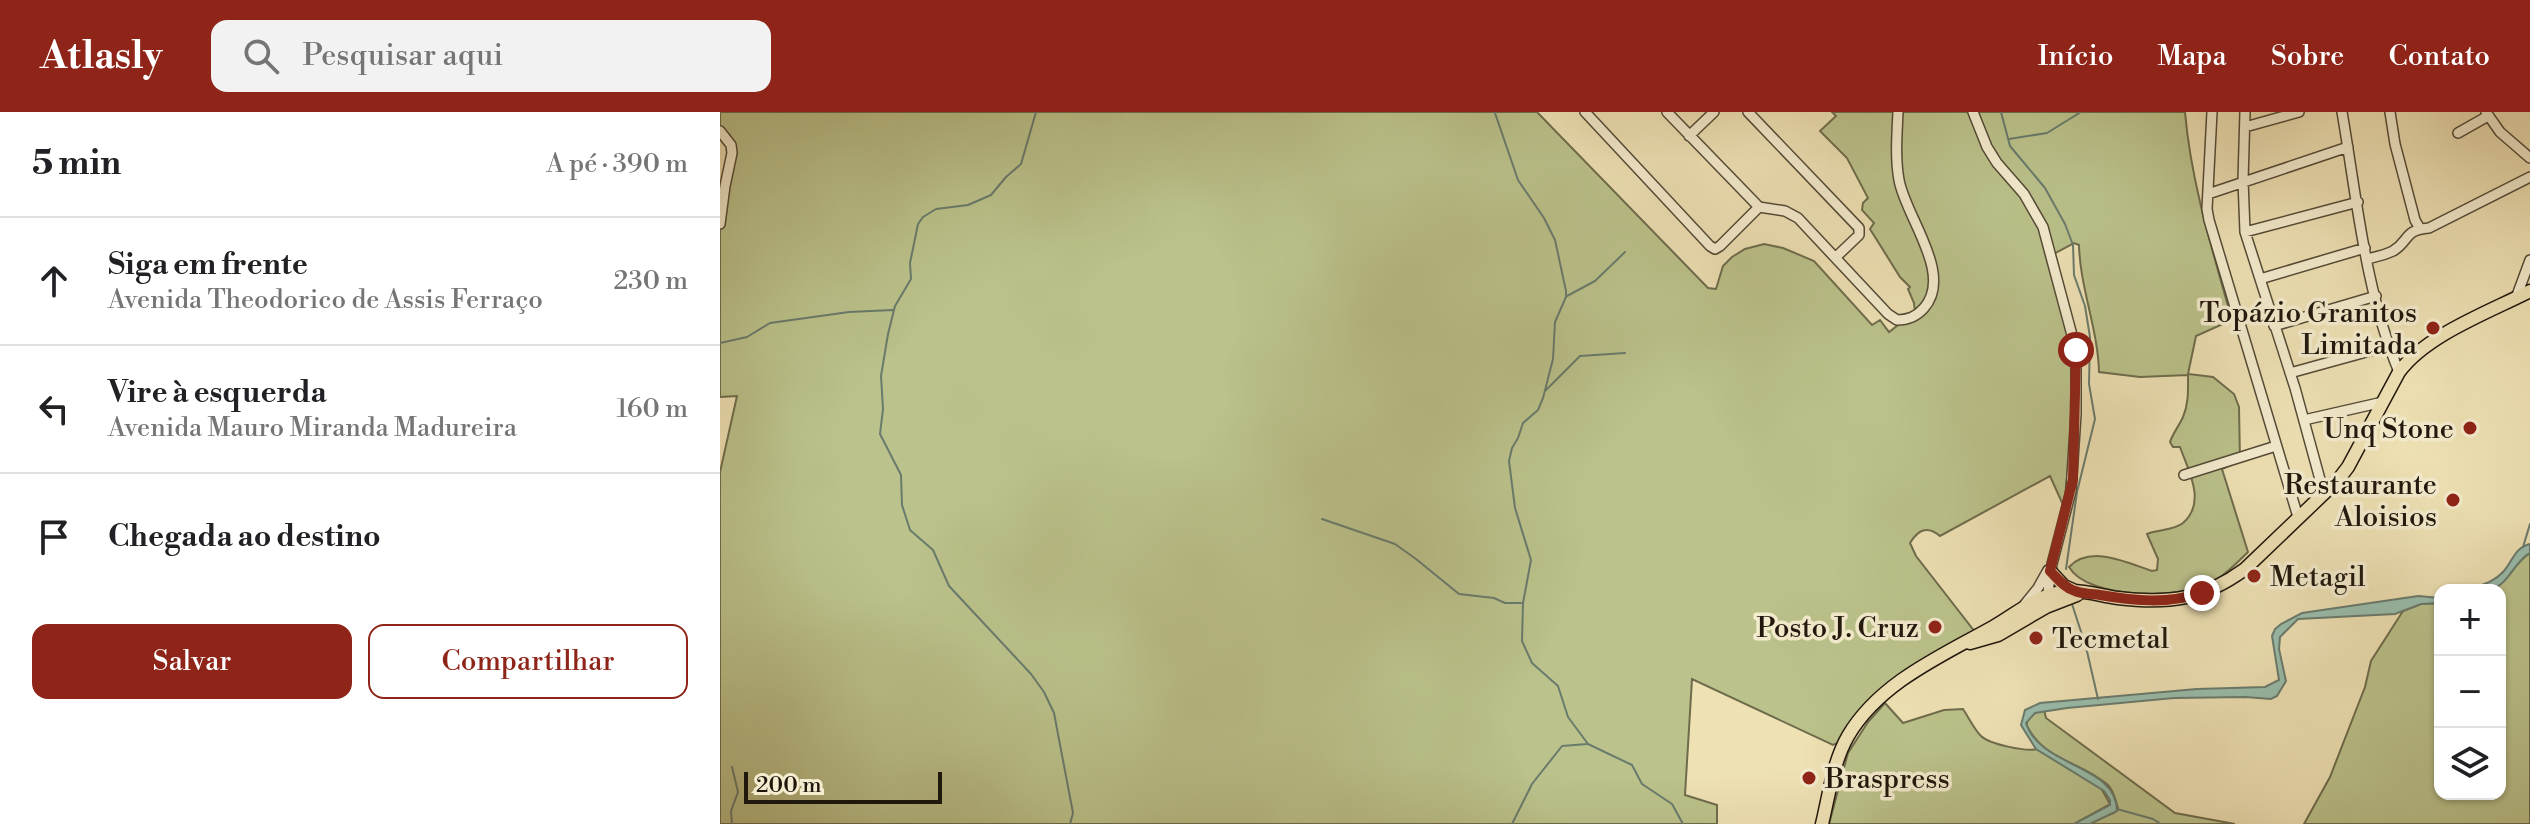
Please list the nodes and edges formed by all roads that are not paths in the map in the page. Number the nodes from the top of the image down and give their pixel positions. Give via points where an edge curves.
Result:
1 (1585, 112) edge
2 (1667, 112) edge
3 (1714, 112) edge
4 (1748, 112) edge
5 (1898, 112) edge
6 (1973, 112) edge
7 (2212, 112) edge
8 (2245, 112) edge
9 (2299, 112) edge
10 (2342, 112) edge
11 (2390, 112) edge
12 (2487, 114) edge
13 (2245, 127) junction
14 (720, 131) edge
15 (2458, 133) dead end
16 (1689, 136) junction
17 (2348, 147) junction
18 (2530, 158) edge
19 (2530, 177) edge
20 (2243, 180) junction
21 (722, 188) edge
22 (2208, 194) junction
23 (2358, 202) junction
24 (1759, 207) junction
25 (720, 224) edge
26 (2419, 227) junction
27 (2245, 232) junction
28 (2366, 254) junction
29 (1836, 257) junction
30 (2530, 260) edge
31 (2260, 279) junction
32 (2530, 291) edge
33 (2376, 296) junction
34 (2516, 298) junction
35 (2274, 326) junction
36 (2388, 346) junction
37 (2399, 372) junction
38 (2290, 373) junction
39 (2383, 402) junction
40 (2304, 420) junction
41 (2276, 446) junction
42 (2184, 475) dead end
43 (2324, 494) junction
44 (2298, 517) junction
45 (2051, 568) junction
46 (2079, 592) junction
47 (2047, 601) junction
48 (2022, 607) junction
49 (1964, 644) junction
50 (1822, 824) edge

1 - 24 street via 1715,249
2 - 16 street
3 - 16 street
4 - 29 street via 1859,228 1859,235
5 - 29 street via 1899,180 1932,265 1926,307 1914,317 1897,320
6 - 45 street via 1987,147 2043,227 2076,350 2073,479
7 - 22 street
8 - 13 street
9 - 13 street
10 - 17 street
11 - 26 street
12 - 15 street
12 - 18 street
13 - 20 street
14 - 21 street via 732,153
16 - 24 street
17 - 20 street
17 - 23 street
19 - 26 street via 2429,228
20 - 22 street
20 - 27 street
21 - 25 street
22 - 41 street via 2209,220
23 - 27 street
23 - 28 street
24 - 29 street via 1798,218
26 - 28 street via 2395,250
27 - 31 street
28 - 31 street
28 - 33 street
30 - 34 street
31 - 35 street
32 - 34 main road
33 - 35 street
33 - 36 street
34 - 37 main road via 2419,349
35 - 38 street
36 - 37 street
36 - 38 street
37 - 39 main road
38 - 40 street
39 - 40 street
39 - 43 main road via 2348,467
40 - 43 street
41 - 42 street
41 - 44 street
43 - 44 main road
44 - 46 main road via 2245,569 2202,593 2157,601
45 - 46 main road via 2064,586
45 - 47 street
45 - 48 street
46 - 47 main road
47 - 48 main road
47 - 49 main road via 1998,635
48 - 49 main road
49 - 50 main road via 1906,676 1860,720 1839,757

